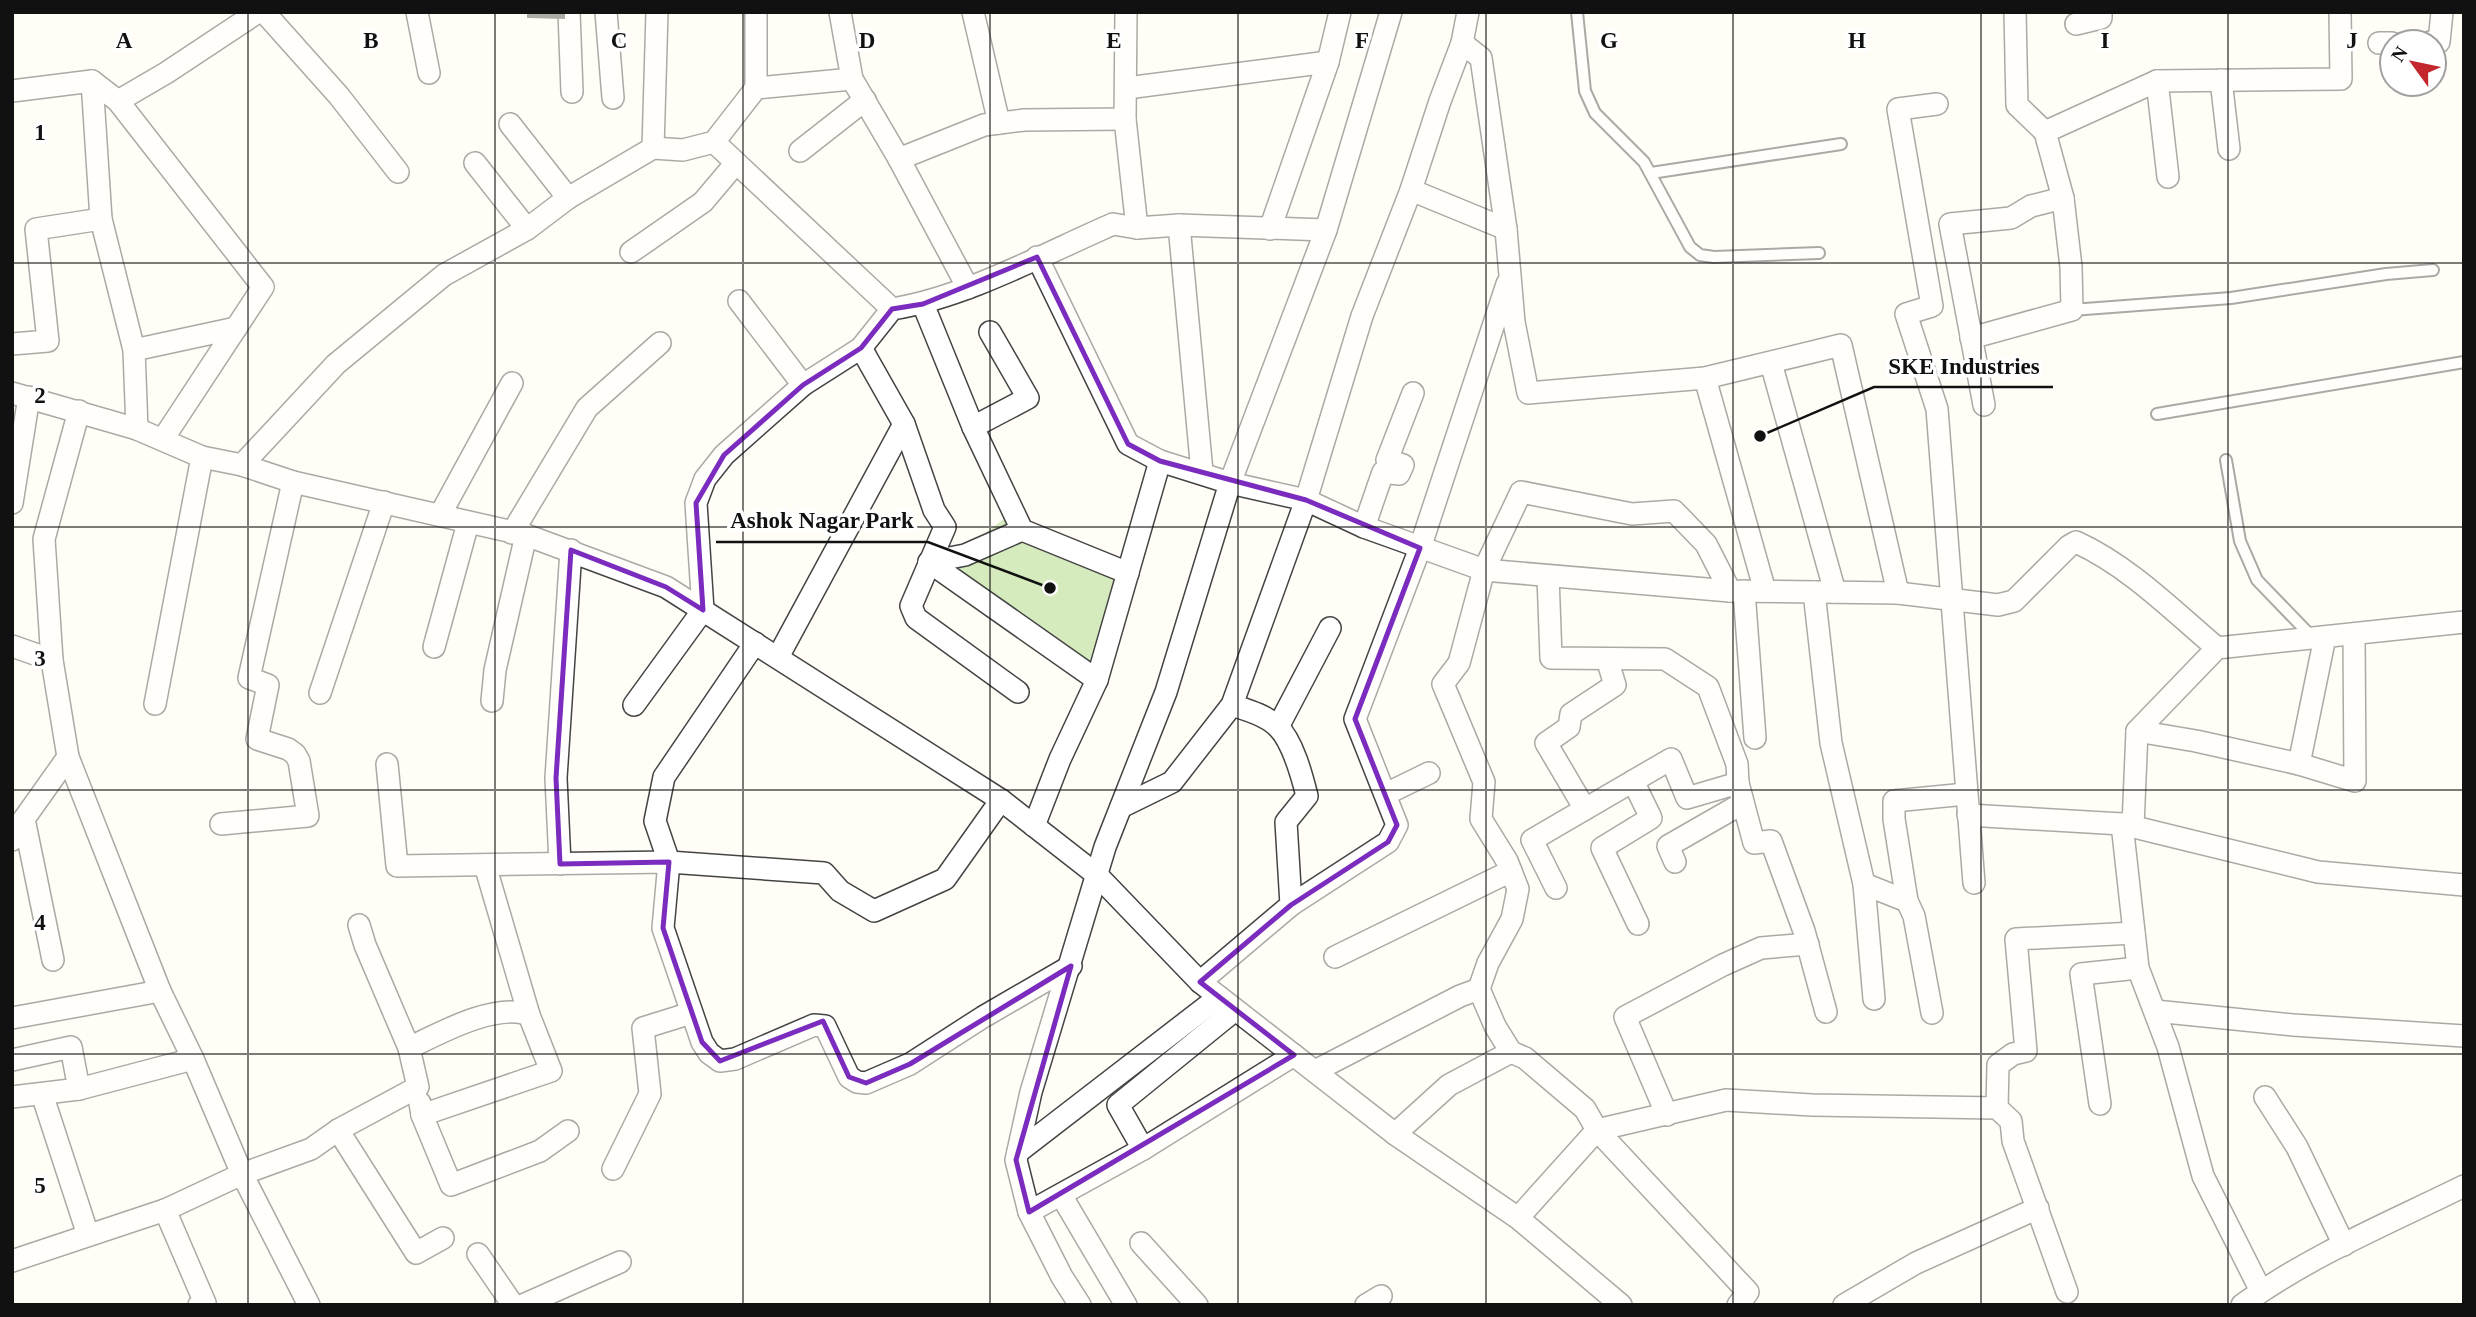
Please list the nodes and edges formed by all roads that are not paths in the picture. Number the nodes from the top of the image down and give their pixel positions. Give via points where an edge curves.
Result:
1 (258, 12) edge
2 (264, 12) edge
3 (417, 12) edge
4 (569, 12) edge
5 (606, 12) edge
6 (657, 12) edge
7 (756, 12) edge
8 (840, 12) edge
9 (973, 12) edge
10 (1126, 12) edge
11 (1340, 12) edge
12 (1391, 12) edge
13 (1468, 12) edge
14 (1577, 12) edge
15 (2015, 12) edge
16 (2101, 12) edge
17 (2340, 12) edge
18 (2076, 24) dead end
19 (1462, 43) junction
20 (1328, 62) junction
21 (429, 73) dead end
22 (852, 79) junction
23 (2157, 80) junction
24 (2221, 80) junction
25 (92, 81) junction
26 (756, 88) junction
27 (1127, 88) junction
28 (12, 91) edge
29 (572, 92) dead end
30 (613, 98) dead end
31 (865, 100) junction
32 (118, 101) junction
33 (1937, 104) dead end
34 (1125, 120) junction
35 (999, 123) junction
36 (510, 124) dead end
37 (2045, 132) junction
38 (714, 142) junction
39 (1842, 144) dead end
40 (653, 148) junction
41 (2229, 149) dead end
42 (800, 152) dead end
43 (900, 159) junction
44 (475, 163) dead end
45 (735, 164) junction
46 (398, 172) dead end
47 (1651, 173) junction
48 (2168, 177) dead end
49 (1411, 190) junction
50 (568, 198) junction
51 (2063, 198) junction
52 (101, 219) junction
53 (1179, 225) junction
54 (1137, 228) junction
55 (527, 229) junction
56 (1269, 229) junction
57 (1506, 229) junction
58 (1326, 230) junction
59 (631, 252) dead end
60 (1819, 253) dead end
61 (1037, 257) junction
62 (2433, 270) dead end
63 (1510, 276) junction
64 (968, 288) junction
65 (739, 301) dead end
66 (923, 304) junction
67 (892, 309) junction
68 (2072, 310) junction
69 (236, 328) junction
70 (990, 332) dead end
71 (1972, 338) junction
72 (660, 343) dead end
73 (12, 344) edge
74 (861, 348) junction
75 (134, 350) junction
76 (2464, 362) edge
77 (1771, 363) junction
78 (1705, 378) junction
79 (512, 383) dead end
80 (803, 385) junction
81 (1413, 393) dead end
82 (21, 395) edge
83 (1984, 405) dead end
84 (79, 411) junction
85 (2157, 414) dead end
86 (904, 424) junction
87 (973, 427) junction
88 (137, 429) junction
89 (163, 439) junction
90 (202, 457) junction
91 (2226, 460) dead end
92 (1160, 461) junction
93 (242, 465) junction
94 (1202, 472) junction
95 (293, 482) junction
96 (1230, 483) junction
97 (1306, 500) junction
98 (384, 502) junction
99 (12, 503) edge
100 (440, 515) junction
101 (468, 523) junction
102 (1364, 527) junction
103 (1022, 530) junction
104 (519, 534) junction
105 (1420, 548) junction
106 (570, 550) junction
107 (929, 562) junction
108 (1484, 570) junction
109 (1128, 573) junction
110 (1548, 576) junction
111 (1737, 591) junction
112 (1765, 591) junction
113 (1824, 592) junction
114 (1898, 593) junction
115 (1951, 599) junction
116 (704, 610) junction
117 (2464, 622) edge
118 (1330, 628) dead end
119 (2354, 634) junction
120 (2319, 638) junction
121 (755, 643) junction
122 (12, 646) edge
123 (434, 647) dead end
124 (2217, 648) junction
125 (778, 657) junction
126 (1607, 659) junction
127 (52, 660) junction
128 (1097, 680) junction
129 (1018, 692) dead end
130 (320, 693) dead end
131 (492, 701) dead end
132 (155, 704) dead end
133 (634, 705) dead end
134 (1232, 705) junction
135 (1278, 727) junction
136 (2137, 731) junction
137 (1755, 737) dead end
138 (68, 757) junction
139 (387, 764) dead end
140 (2299, 764) junction
141 (1429, 773) dead end
142 (1633, 781) junction
143 (1740, 793) junction
144 (1386, 794) junction
145 (1001, 800) junction
146 (1967, 804) junction
147 (1121, 807) junction
148 (1585, 809) junction
149 (24, 819) junction
150 (221, 824) dead end
151 (2127, 825) junction
152 (1034, 827) junction
153 (12, 840) edge
154 (669, 862) junction
155 (1675, 862) dead end
156 (485, 864) junction
157 (560, 864) junction
158 (1511, 871) junction
159 (1097, 875) junction
160 (1974, 883) dead end
161 (1864, 884) junction
162 (2464, 885) edge
163 (1556, 888) dead end
164 (1907, 901) junction
165 (1291, 905) junction
166 (1638, 924) dead end
167 (359, 925) dead end
168 (2134, 933) junction
169 (1808, 944) junction
170 (1335, 957) dead end
171 (53, 960) dead end
172 (1071, 966) junction
173 (2138, 968) junction
174 (1200, 982) junction
175 (1479, 989) junction
176 (160, 991) junction
177 (1874, 999) dead end
178 (1227, 1003) junction
179 (2155, 1011) junction
180 (1826, 1012) dead end
181 (691, 1013) junction
182 (1932, 1013) dead end
183 (529, 1015) junction
184 (12, 1018) edge
185 (2464, 1036) edge
186 (409, 1048) junction
187 (1511, 1052) junction
188 (1294, 1055) junction
189 (193, 1059) junction
190 (12, 1060) edge
191 (1315, 1071) junction
192 (418, 1087) junction
193 (79, 1089) junction
194 (42, 1094) junction
195 (12, 1097) edge
196 (2265, 1097) dead end
197 (2100, 1104) dead end
198 (1997, 1108) junction
199 (422, 1115) junction
200 (1667, 1115) junction
201 (338, 1130) junction
202 (1597, 1130) junction
203 (568, 1131) dead end
204 (1395, 1134) junction
205 (1143, 1149) junction
206 (1018, 1152) junction
207 (613, 1169) dead end
208 (242, 1174) junction
209 (2464, 1186) edge
210 (1061, 1195) junction
211 (2038, 1208) junction
212 (165, 1210) junction
213 (1029, 1212) junction
214 (1518, 1218) junction
215 (88, 1235) junction
216 (443, 1238) dead end
217 (1140, 1243) dead end
218 (2344, 1245) junction
219 (478, 1254) dead end
220 (12, 1261) edge
221 (620, 1262) dead end
222 (2262, 1291) junction
223 (2067, 1292) dead end
224 (199, 1305) edge
225 (309, 1305) edge
226 (513, 1305) edge
227 (523, 1305) edge
228 (1080, 1305) edge
229 (1126, 1305) edge
230 (1197, 1305) edge
231 (1621, 1305) edge
232 (1738, 1305) edge
233 (1844, 1305) edge
234 (2242, 1305) edge

1 - 32 street
2 - 46 street via 339,96
3 - 21 street
4 - 29 street
5 - 30 street
6 - 40 street
7 - 26 street
8 - 22 street
9 - 35 street
10 - 27 street
11 - 20 street
12 - 58 street
13 - 19 street
14 - 47 lane via 1585,91 1595,113
15 - 37 street via 2017,105
16 - 18 street via 2101,18
17 - 24 street via 2341,79
19 - 49 street
19 - 57 street via 1481,58
20 - 27 street
20 - 56 street
22 - 26 street
22 - 31 street
23 - 24 street
23 - 37 street
23 - 48 street
24 - 41 street
25 - 28 street
25 - 32 street
25 - 52 street
26 - 38 street
27 - 34 street
31 - 42 street
31 - 43 street
32 - 69 street via 263,287
33 - 115 street via 1898,109 1932,306 1906,314 1937,410
34 - 35 street
34 - 54 street
35 - 43 street
36 - 50 street
37 - 51 street
38 - 40 street via 683,150
38 - 45 street
39 - 47 lane
40 - 50 street
43 - 64 street
44 - 55 street
45 - 59 street via 703,202
45 - 67 street
47 - 60 lane via 1682,235 1700,255
49 - 57 street
49 - 97 street via 1362,316
50 - 55 street
51 - 68 street
51 - 71 street via 2031,206 2011,218 1950,224
52 - 73 street via 36,229 48,341
52 - 75 street
53 - 54 street
53 - 56 street
53 - 94 street
54 - 61 street via 1113,224
55 - 93 street via 444,275 336,364
56 - 58 street
57 - 63 street
58 - 96 street
61 - 64 street
61 - 92 street via 1128,444
62 - 68 lane via 2231,298
63 - 78 street via 1528,393
63 - 105 street
64 - 66 street
65 - 80 street
66 - 67 street
66 - 87 street
67 - 74 street
68 - 71 street
69 - 75 street
69 - 89 street
70 - 87 street via 1028,398
71 - 83 street
72 - 104 street via 587,408
74 - 80 street
74 - 86 street
75 - 88 street
76 - 85 lane
77 - 78 street
77 - 113 street
77 - 114 street via 1841,345
78 - 112 street
79 - 100 street
80 - 116 street via 724,455 705,479 696,503
81 - 102 street via 1387,460 1403,465 1399,474 1382,472
82 - 84 street
82 - 99 street
84 - 88 street
84 - 127 street via 44,539
86 - 107 street via 934,510 945,527
86 - 125 street
87 - 103 street
88 - 89 street
89 - 90 street
90 - 93 street
90 - 132 street
91 - 120 lane via 2241,541 2257,580
92 - 94 street
92 - 109 street
93 - 95 street
94 - 96 street
95 - 98 street
95 - 150 street via 249,678 268,685 257,739 295,754 308,816
96 - 97 street
96 - 147 street via 1166,692
97 - 102 street
97 - 134 street
98 - 100 street
98 - 130 street
100 - 101 street
101 - 104 street
101 - 123 street
102 - 105 street
103 - 107 street via 965,555
103 - 109 street
104 - 106 street
104 - 131 street
105 - 108 street
105 - 144 street via 1355,719
106 - 116 street via 666,587
106 - 157 street via 556,778
107 - 128 street
107 - 129 street via 911,606 916,618
108 - 110 street
108 - 111 street via 1521,492 1632,514 1674,511 1706,544
108 - 158 street via 1459,663 1443,684 1485,782 1481,819
109 - 128 street
110 - 111 street
110 - 126 street via 1551,657
111 - 112 street
111 - 137 street
112 - 113 street
113 - 114 street
113 - 161 street via 1831,743
114 - 115 street
115 - 124 street via 1997,605 2014,601 2076,542 2123,570
115 - 146 street
116 - 121 street
116 - 133 street
117 - 119 street
118 - 135 street
119 - 120 street
119 - 140 street via 2355,781
120 - 124 street
120 - 140 street
121 - 125 street
121 - 154 street via 664,776 655,821
122 - 127 street
124 - 136 street
125 - 145 street
126 - 143 street via 1665,659 1708,687 1737,764
126 - 148 street via 1615,685 1571,715 1569,727 1546,743
127 - 138 street
128 - 152 street
134 - 135 street
134 - 147 street via 1172,782
135 - 165 street via 1300,770 1307,796 1286,822
136 - 140 street
136 - 151 street
138 - 149 street
138 - 176 street
139 - 156 street via 397,866
141 - 144 street
142 - 143 street via 1671,759 1687,798
142 - 148 street
142 - 166 street via 1650,818 1602,848
143 - 155 street via 1668,846
143 - 169 street via 1754,843 1771,841
144 - 165 street via 1397,825 1388,842
145 - 152 street
145 - 154 street via 945,879 874,912 841,891 824,873
146 - 151 street
146 - 160 street
146 - 164 street via 1894,801
147 - 159 street
148 - 163 street via 1532,840
149 - 153 street
149 - 171 street
151 - 162 street via 2318,872
151 - 168 street
152 - 159 street
154 - 157 street
154 - 181 street via 663,928
156 - 157 street
156 - 183 street
158 - 170 street
158 - 175 street via 1518,889 1516,909
159 - 172 street
159 - 174 street
161 - 164 street
161 - 177 street
164 - 182 street via 1914,916
165 - 174 street
167 - 186 street
168 - 173 street
168 - 198 street via 2016,939 2026,1051 1998,1065
169 - 180 street
169 - 200 street via 1761,948 1625,1017
172 - 181 street via 911,1064 866,1083 849,1077 825,1026 814,1025 720,1062 702,1042
172 - 206 street via 1031,1092
173 - 179 street
173 - 197 street via 2081,974
174 - 178 street
175 - 187 street
175 - 191 street
176 - 184 street
176 - 189 street
178 - 188 street
178 - 205 street via 1118,1105
178 - 206 street
179 - 185 street
179 - 222 street via 2203,1176
181 - 207 street via 643,1028 650,1094
183 - 186 street via 516,1010 477,1019
183 - 199 street via 551,1071
186 - 192 street
187 - 202 street via 1525,1058 1585,1109
187 - 204 street via 1448,1085
188 - 191 street
188 - 205 street
189 - 193 street
189 - 208 street
190 - 193 street via 71,1047
191 - 204 street
192 - 199 street
192 - 201 street
193 - 194 street
194 - 195 street
194 - 215 street
196 - 218 street via 2297,1147
198 - 200 street via 1726,1100
198 - 211 street via 2011,1121 2013,1141
199 - 203 street via 452,1185 540,1151
200 - 202 street
201 - 208 street via 311,1149
201 - 216 street via 416,1253
202 - 214 street
202 - 232 street via 1748,1292
204 - 214 street
205 - 210 street
206 - 213 street
208 - 212 street
208 - 225 street
209 - 218 street
210 - 213 street
210 - 229 street
211 - 223 street
211 - 233 street via 1916,1262
212 - 215 street
212 - 224 street via 205,1303
213 - 228 street
214 - 231 street
215 - 220 street
217 - 230 street
218 - 222 street
219 - 226 street
221 - 227 street
222 - 234 street

